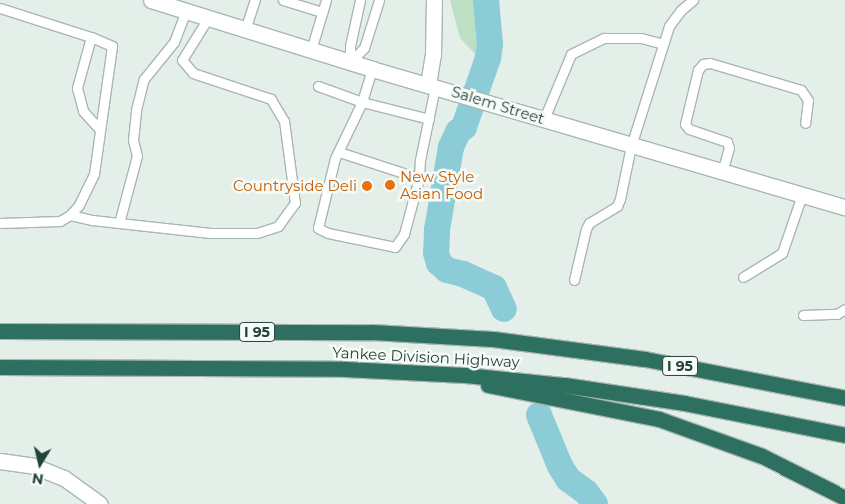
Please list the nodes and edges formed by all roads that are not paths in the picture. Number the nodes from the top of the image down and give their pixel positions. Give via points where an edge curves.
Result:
1 (151, 0) edge
2 (255, 0) edge
3 (283, 0) edge
4 (326, 0) edge
5 (360, 0) edge
6 (379, 0) edge
7 (434, 0) edge
8 (693, 0) edge
9 (0, 8) edge
10 (186, 11) junction
11 (322, 12) junction
12 (208, 18) junction
13 (245, 30) junction
14 (91, 36) junction
15 (663, 44) junction
16 (311, 50) junction
17 (350, 62) junction
18 (372, 69) junction
19 (318, 86) dead end
20 (432, 86) junction
21 (362, 102) junction
22 (429, 118) junction
23 (544, 119) junction
24 (805, 123) dead end
25 (100, 130) junction
26 (631, 146) junction
27 (339, 152) junction
28 (722, 172) junction
29 (419, 178) junction
30 (802, 195) junction
31 (845, 207) edge
32 (70, 215) junction
33 (0, 223) edge
34 (119, 223) junction
35 (743, 277) dead end
36 (574, 280) dead end
37 (845, 309) edge
38 (803, 316) dead end
39 (0, 331) edge
40 (0, 367) edge
41 (420, 372) junction
42 (845, 398) edge
43 (845, 435) edge
44 (0, 461) edge
45 (845, 498) edge
46 (100, 504) edge

1 - 10 main road, Salem Street
2 - 13 lane
3 - 11 lane
4 - 11 lane
5 - 17 lane via 350,46
6 - 17 lane via 364,48
7 - 20 main road
8 - 15 lane via 676,16
9 - 14 lane
10 - 12 main road, Salem Street
10 - 34 lane via 174,42 144,79 133,140 137,156
11 - 16 lane
12 - 13 main road, Salem Street
12 - 34 lane via 182,60 193,73 271,99 284,121 295,203 278,226 257,233 210,233
13 - 16 main road, Salem Street
14 - 25 lane via 77,88 83,111
14 - 25 lane via 112,46
15 - 23 lane via 641,38 604,38 571,54
15 - 26 lane
16 - 17 main road, Salem Street
17 - 18 main road, Salem Street
18 - 20 main road, Salem Street
18 - 21 lane
19 - 21 lane
20 - 22 lane
20 - 23 main road, Salem Street
21 - 22 lane
21 - 27 lane
22 - 29 lane
23 - 26 main road, Salem Street
24 - 28 lane via 808,100 801,90 710,62 703,64 698,70 684,122 689,129 727,142 729,148
25 - 32 lane via 94,174 79,205
26 - 28 main road, Salem Street
26 - 36 lane via 620,199 617,206 586,228
27 - 29 lane
27 - 29 lane via 318,228 328,233 396,246 404,234
28 - 30 main road, Salem Street
30 - 31 main road, Salem Street
30 - 35 lane via 782,253
32 - 33 lane via 60,221
32 - 34 lane
37 - 38 lane via 837,314
39 - 42 highway, Yankee Division Highway / I 95 via 372,332 493,339 645,359
40 - 41 highway, Yankee Division Highway / I 95
41 - 43 highway, Yankee Division Highway / I 95 via 509,378 624,393
41 - 45 highway via 659,419 762,456
44 - 46 main road via 34,466 64,478

